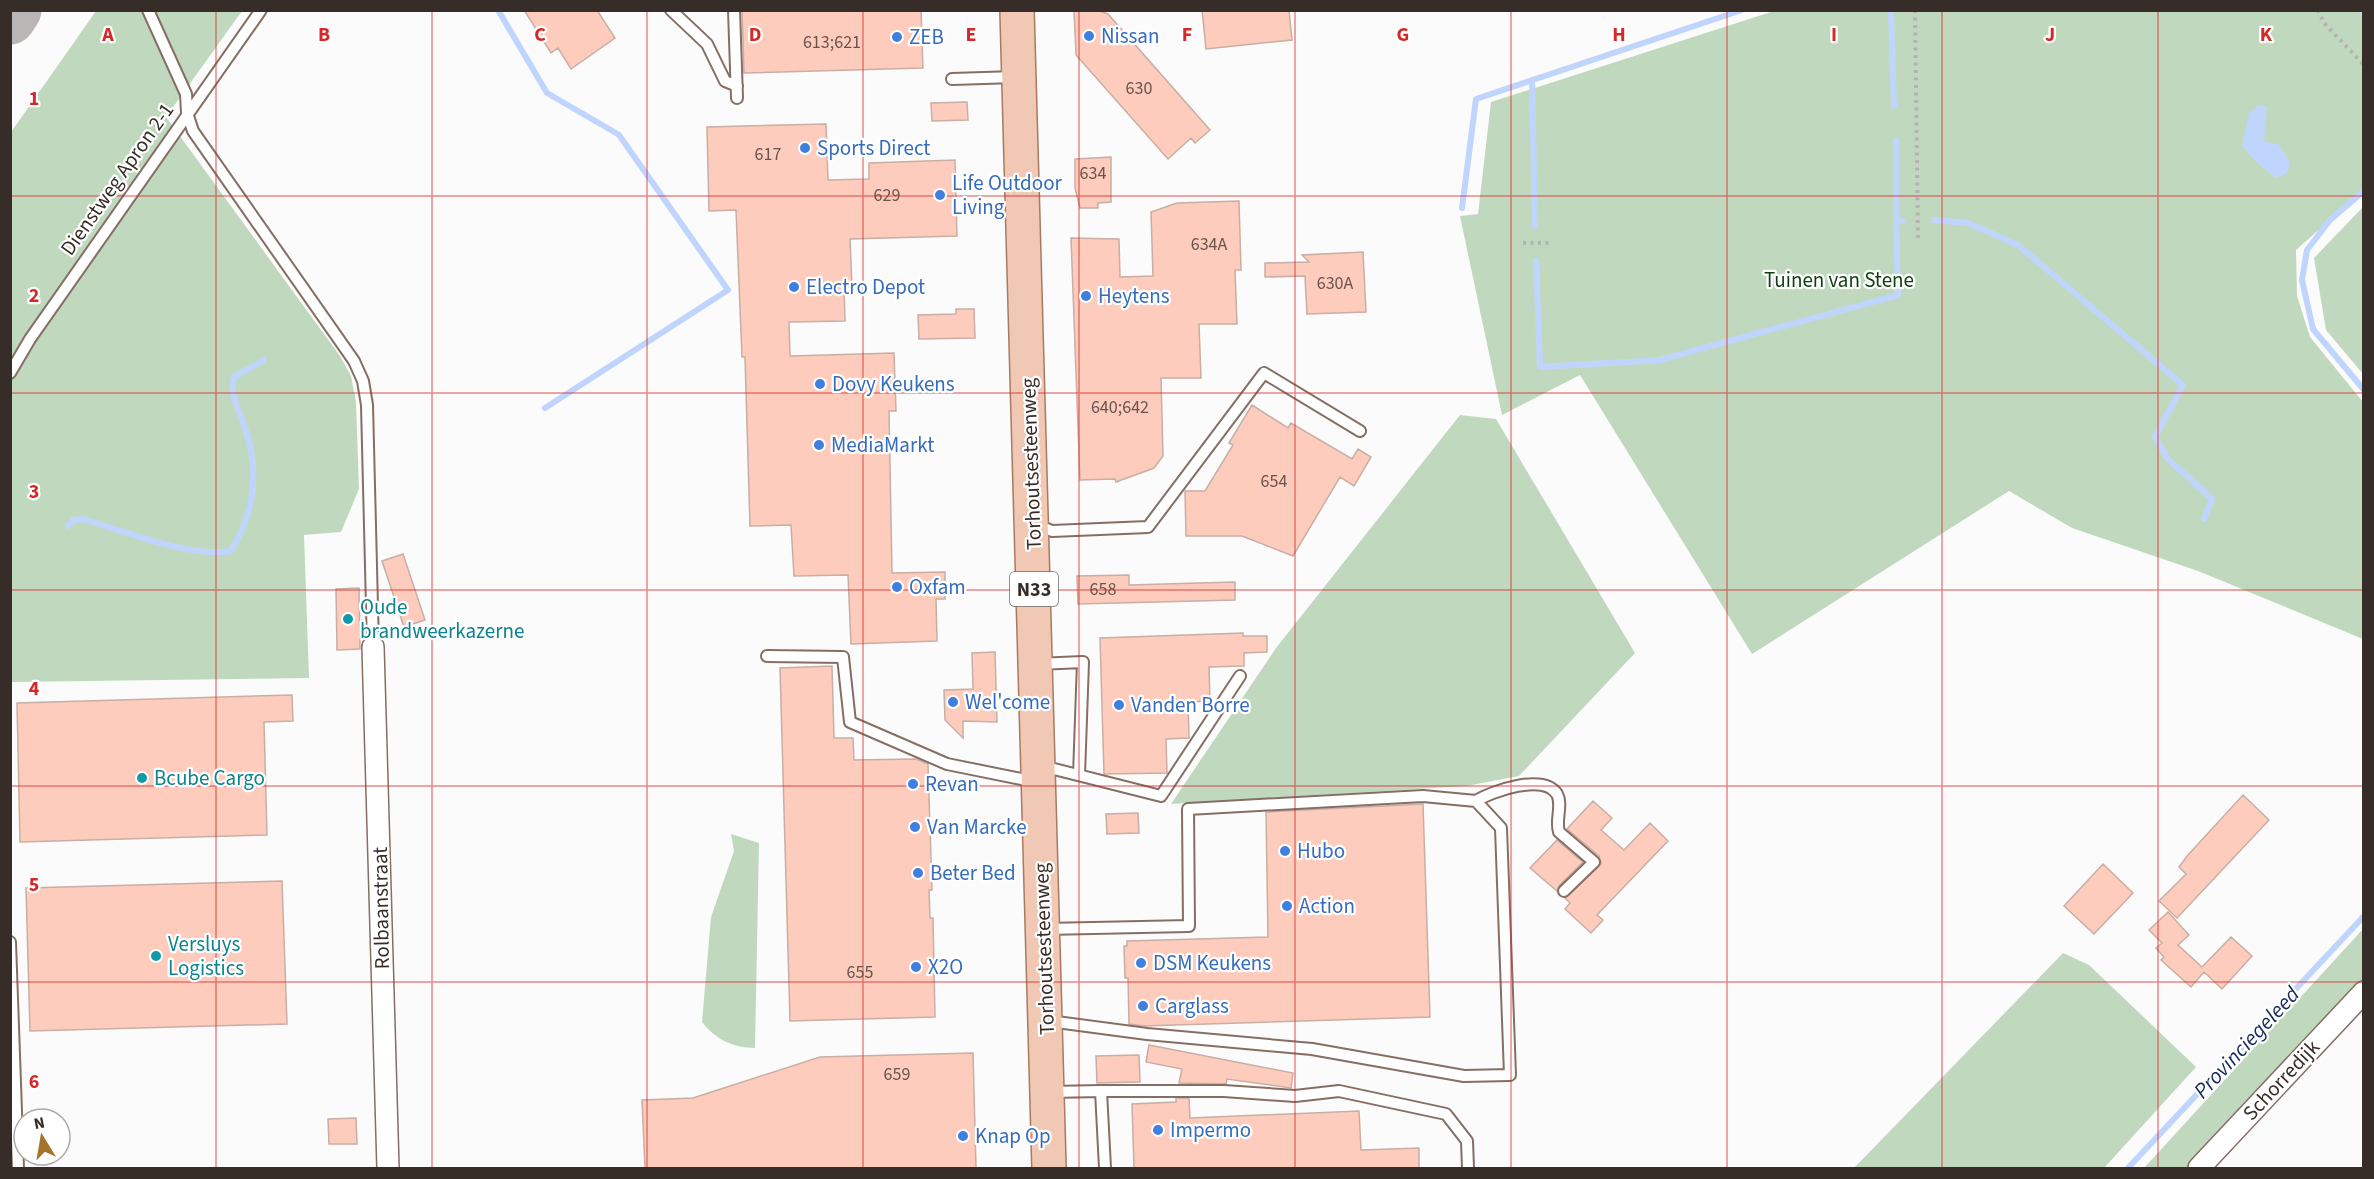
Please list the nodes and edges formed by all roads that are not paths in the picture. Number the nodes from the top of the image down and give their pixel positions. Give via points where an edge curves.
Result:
1 (148, 10) edge
2 (261, 10) edge
3 (671, 10) edge
4 (734, 10) edge
5 (1017, 10) edge
6 (1019, 77) junction
7 (952, 79) dead end
8 (737, 86) junction
9 (737, 98) dead end
10 (188, 113) junction
11 (10, 373) edge
12 (1360, 431) dead end
13 (1032, 522) junction
14 (373, 647) joint
15 (767, 656) dead end
16 (1036, 664) junction
17 (1240, 676) dead end
18 (1039, 774) junction
19 (1079, 775) junction
20 (1476, 801) junction
21 (1564, 891) dead end
22 (1043, 929) junction
23 (10, 942) edge
24 (2364, 992) edge
25 (1046, 1021) junction
26 (1101, 1091) junction
27 (1047, 1092) junction
28 (18, 1168) edge
29 (388, 1168) edge
30 (1049, 1168) edge
31 (1105, 1168) edge
32 (1468, 1168) edge
33 (2199, 1168) edge

1 - 10 lane via 186,94
2 - 10 lane, Dienstweg Apron 2-1
3 - 8 lane via 707,44 725,81
4 - 8 lane
5 - 6 main road, Torhoutsesteenweg / N33
6 - 7 lane
6 - 13 main road, Torhoutsesteenweg / N33
8 - 9 lane
10 - 11 lane, Dienstweg Apron 2-1
10 - 14 lane via 193,131 354,361 363,381 367,405
12 - 13 lane via 1264,373 1148,527 1052,531
13 - 16 main road, Torhoutsesteenweg / N33
14 - 29 street, Rolbaanstraat
15 - 18 lane via 843,657 850,722 947,764
16 - 18 main road, Torhoutsesteenweg / N33
16 - 19 lane via 1083,663
17 - 19 lane via 1161,796
18 - 19 lane
18 - 22 main road, Torhoutsesteenweg / N33
20 - 21 lane via 1490,792 1523,785 1550,788 1556,793 1559,832 1594,862
20 - 22 lane via 1423,796 1188,809 1189,926
20 - 25 lane via 1501,828 1510,1075 1464,1076 1312,1049 1147,1035
22 - 25 main road, Torhoutsesteenweg / N33
23 - 28 lane
24 - 33 street, Schorredijk
25 - 27 main road, Torhoutsesteenweg / N33
26 - 27 lane
26 - 31 lane
26 - 32 lane via 1224,1091 1295,1096 1339,1092 1446,1114 1467,1141
27 - 30 main road, Torhoutsesteenweg / N33

